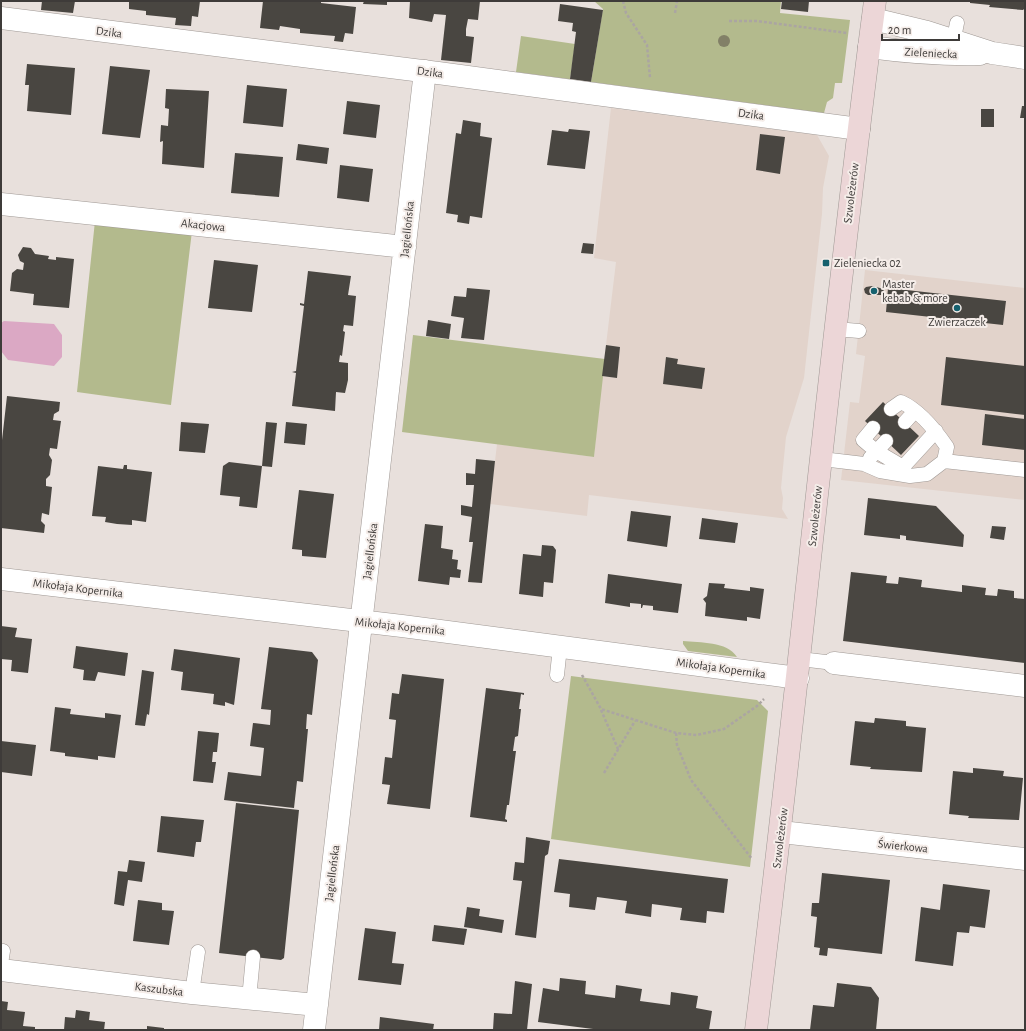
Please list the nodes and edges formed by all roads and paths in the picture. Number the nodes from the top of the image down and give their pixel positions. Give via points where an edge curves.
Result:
1 (623, 1) edge
2 (677, 1) edge
3 (874, 10) edge
4 (675, 12) dead end
5 (1, 18) edge
6 (729, 21) dead end
7 (954, 39) junction
8 (861, 40) junction
9 (1025, 58) edge
10 (425, 71) junction
11 (651, 80) dead end
12 (859, 129) junction
13 (1, 204) edge
14 (406, 247) junction
15 (836, 329) junction
16 (859, 331) dead end
17 (891, 409) dead end
18 (915, 411) junction
19 (905, 422) dead end
20 (873, 428) dead end
21 (936, 431) junction
22 (886, 441) dead end
23 (876, 451) junction
24 (822, 459) junction
25 (944, 461) junction
26 (864, 464) junction
27 (1025, 470) edge
28 (1, 579) edge
29 (362, 622) junction
30 (560, 647) junction
31 (834, 663) joint
32 (799, 668) junction
33 (581, 673) dead end
34 (557, 675) dead end
35 (1025, 686) edge
36 (765, 692) dead end
37 (601, 709) junction
38 (636, 721) junction
39 (676, 733) junction
40 (618, 749) junction
41 (604, 773) dead end
42 (781, 832) junction
43 (1025, 859) edge
44 (753, 860) dead end
45 (198, 952) dead end
46 (253, 957) dead end
47 (2, 961) edge
48 (192, 993) junction
49 (249, 998) junction
50 (317, 1006) junction
51 (314, 1030) edge
52 (756, 1030) edge

1 - 11 path via 626,13 647,45
2 - 4 path
3 - 7 street, Zieleniecka via 914,28
3 - 8 street, Szwoleżerów
5 - 10 street, Dzika
6 - 8 path via 758,21
7 - 8 street, Zieleniecka via 910,53
7 - 9 street, Zieleniecka via 992,53
8 - 12 street, Szwoleżerów
10 - 12 street, Dzika
10 - 14 street, Jagiellońska
12 - 15 street, Szwoleżerów
13 - 14 street, Akacjowa
14 - 29 street, Jagiellońska
15 - 16 lane
15 - 24 street, Szwoleżerów
17 - 18 lane via 900,402
18 - 19 lane
18 - 21 lane
20 - 23 lane via 863,440
21 - 23 lane via 903,467
21 - 25 lane via 947,447
22 - 23 lane
23 - 26 lane
24 - 26 lane
24 - 32 street, Szwoleżerów
25 - 26 lane via 927,474 910,476 880,471
25 - 27 lane
28 - 29 street, Mikołaja Kopernika
29 - 30 street, Mikołaja Kopernika
29 - 50 street, Jagiellońska
30 - 32 street, Mikołaja Kopernika
30 - 34 lane
31 - 32 lane
31 - 35 street
32 - 42 street, Szwoleżerów
33 - 37 path
36 - 39 path via 764,699 724,729 697,735
37 - 38 path
37 - 40 path
38 - 39 path
38 - 40 path
39 - 44 path via 677,745 691,780
40 - 41 path
42 - 43 street, Świerkowa
42 - 52 street, Szwoleżerów
45 - 48 lane
46 - 49 lane
47 - 48 street, Kaszubska
48 - 49 street, Kaszubska
49 - 50 street, Kaszubska
50 - 51 street, Jagiellońska

